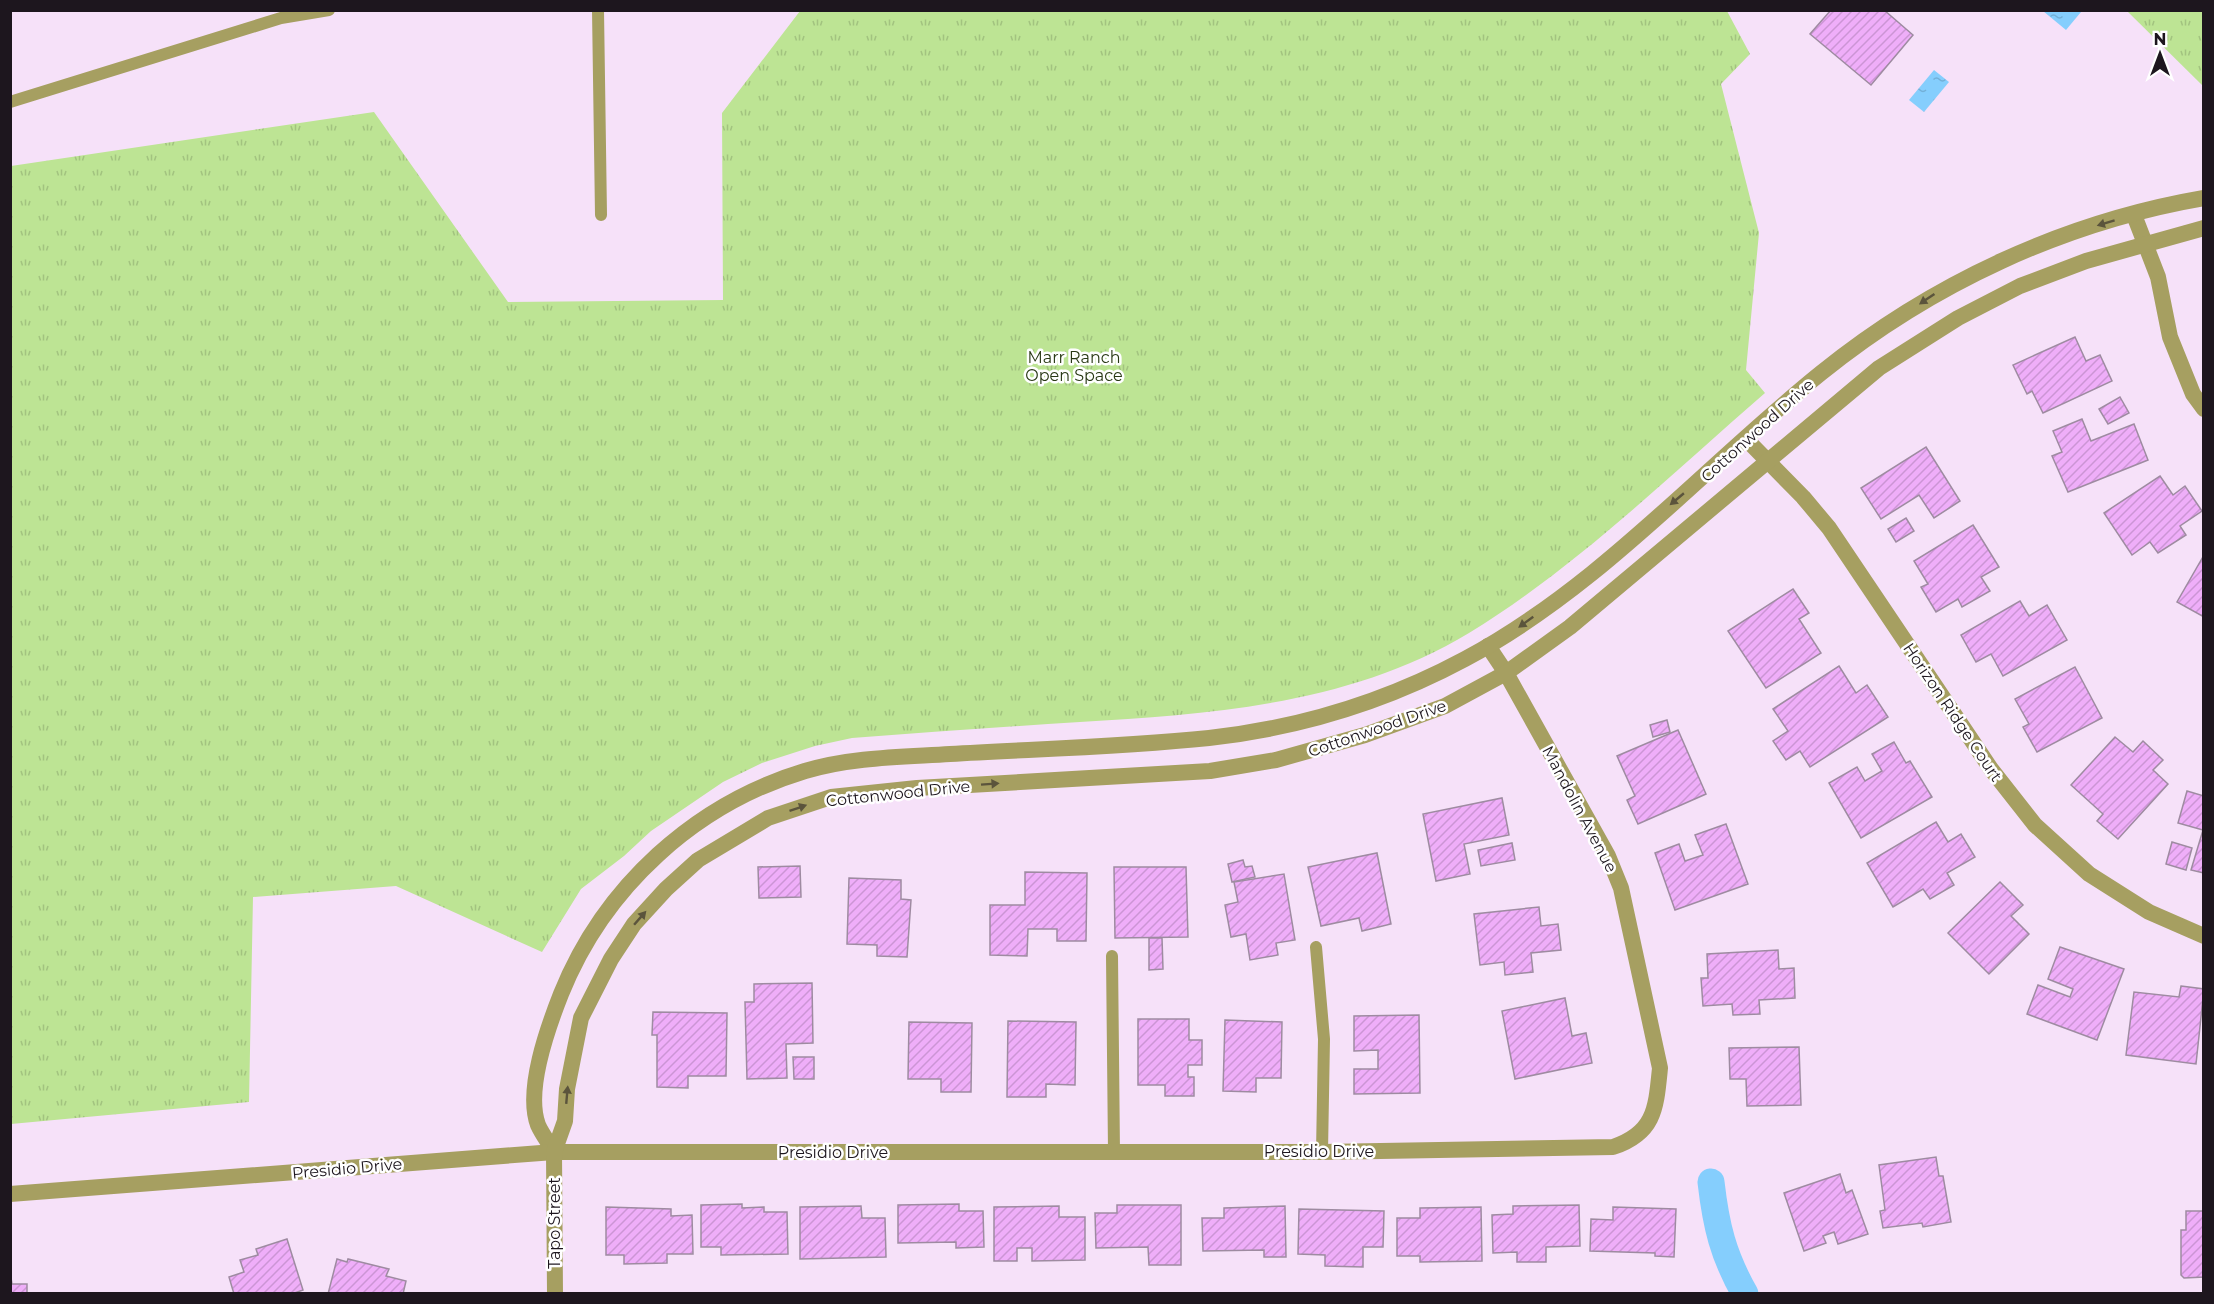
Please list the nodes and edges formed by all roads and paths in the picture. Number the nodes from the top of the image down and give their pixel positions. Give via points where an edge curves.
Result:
1 (329, 10) edge
2 (598, 10) edge
3 (10, 102) edge
4 (2204, 198) edge
5 (601, 215) dead end
6 (2134, 215) junction
7 (2204, 228) edge
8 (2144, 243) junction
9 (2204, 410) edge
10 (1746, 439) junction
11 (1768, 461) junction
12 (1488, 646) junction
13 (1506, 673) junction
14 (2204, 936) edge
15 (1317, 947) dead end
16 (1112, 956) dead end
17 (1649, 1124) joint
18 (554, 1152) junction
19 (1114, 1152) junction
20 (1322, 1152) junction
21 (10, 1194) edge
22 (555, 1293) edge

1 - 3 lane via 281,18
2 - 5 lane
4 - 6 street, Cottonwood Drive
6 - 8 street
6 -> 10 street, Cottonwood Drive via 1996,262 1936,293 1822,372
7 - 8 street, Cottonwood Drive
8 - 9 street via 2158,277 2170,337 2193,394
8 - 11 street, Cottonwood Drive via 2020,286 1958,318 1879,369
10 - 11 street, Horizon Ridge Court
10 -> 12 street, Cottonwood Drive via 1576,585
11 - 13 street, Cottonwood Drive via 1588,613
11 - 14 street, Horizon Ridge Court via 1829,528 1991,769 2036,825 2089,874 2149,912
12 - 13 street, Mandolin Avenue
12 - 18 street, Cottonwood Drive via 1368,704 1275,728 1188,739 860,761 810,770 763,786 721,807 685,830 625,888 595,925 570,971 540,1060 534,1095 537,1122
13 - 17 street, Mandolin Avenue via 1608,856 1621,888 1660,1068
18 -> 13 street, Cottonwood Drive via 565,1121 581,1018 611,959 634,924 698,860 768,818 831,797 1210,771 1276,760 1365,735 1445,706
15 - 20 lane via 1324,1039
16 - 19 lane
17 - 20 street, Presidio Drive via 1633,1140 1613,1147
18 - 19 street, Presidio Drive
18 - 21 street, Presidio Drive
18 - 22 street, Tapo Street
19 - 20 street, Presidio Drive

